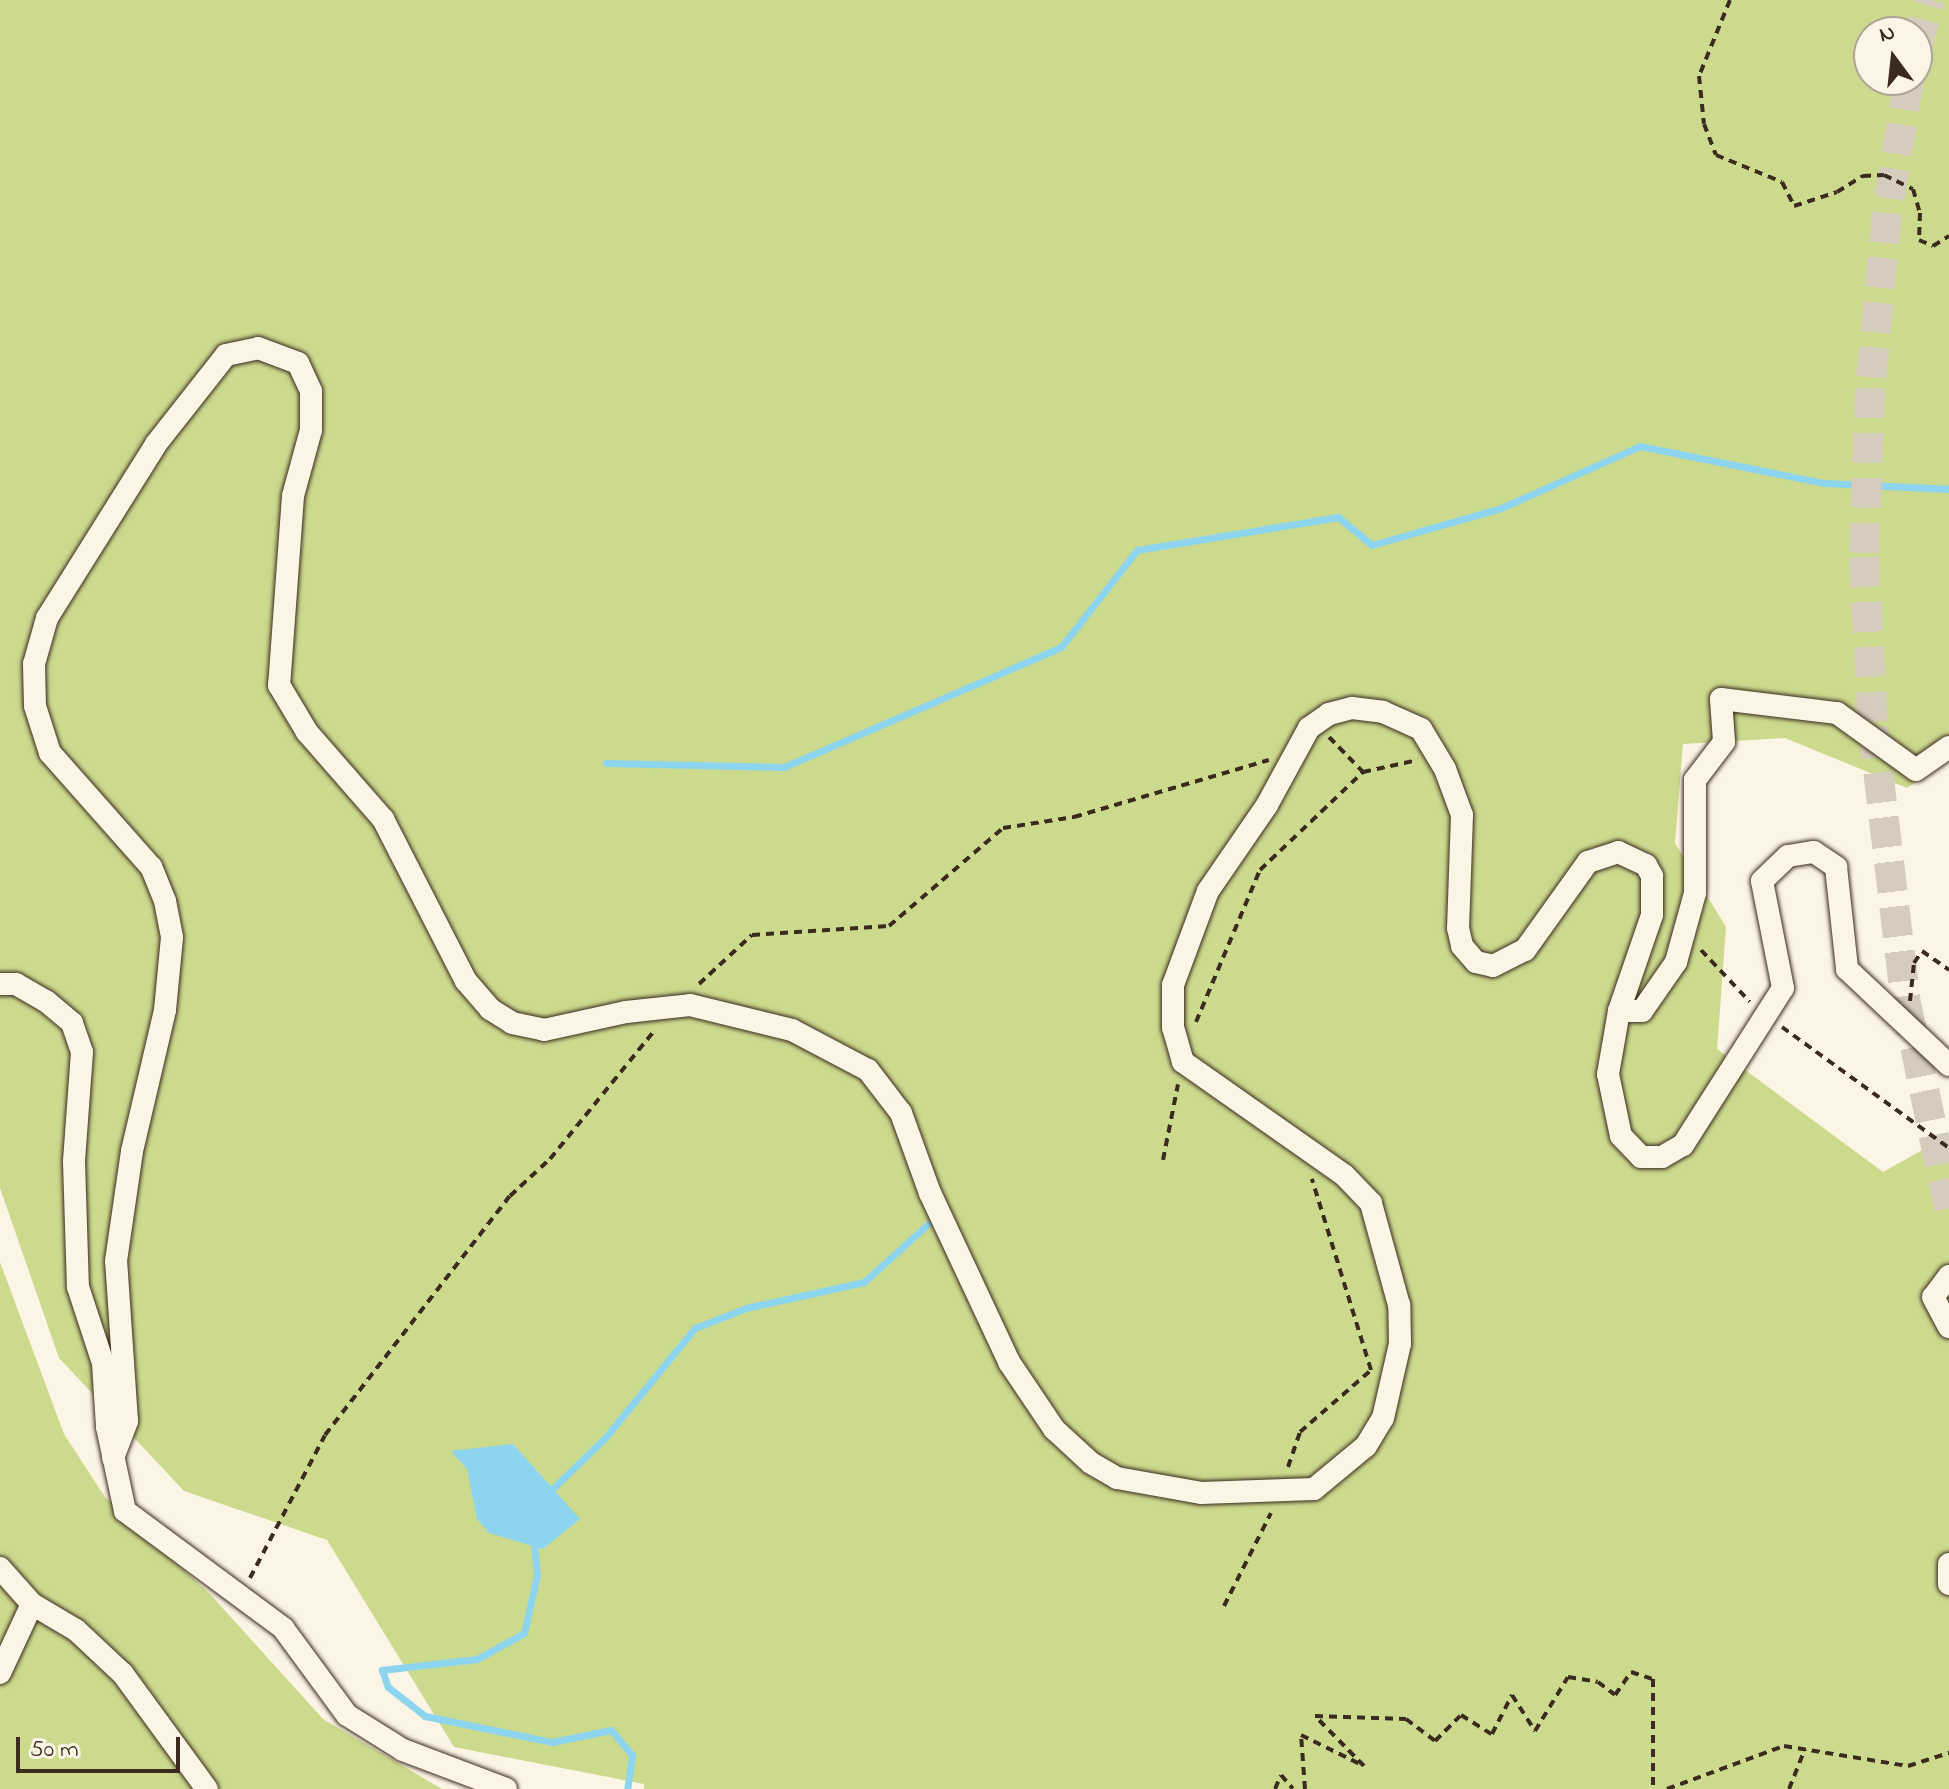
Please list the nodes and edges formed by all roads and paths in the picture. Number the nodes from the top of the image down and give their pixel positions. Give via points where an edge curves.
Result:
1 (1730, 0) edge
2 (1949, 236) edge
3 (1317, 722) junction
4 (1949, 747) edge
5 (1296, 751) junction
6 (1435, 757) junction
7 (1363, 772) junction
8 (1685, 930) junction
9 (1949, 970) edge
10 (0, 984) edge
11 (674, 1007) junction
12 (1619, 1011) junction
13 (1766, 1016) junction
14 (1908, 1024) junction
15 (1183, 1062) junction
16 (1949, 1065) edge
17 (1302, 1146) junction
18 (1949, 1148) edge
19 (1163, 1160) dead end
20 (1949, 1276) edge
21 (1949, 1327) edge
22 (113, 1458) junction
23 (1280, 1490) junction
24 (1949, 1564) edge
25 (0, 1568) edge
26 (1949, 1584) edge
27 (242, 1595) junction
28 (32, 1604) junction
29 (1224, 1606) dead end
30 (0, 1673) edge
31 (1805, 1749) junction
32 (1949, 1753) edge
33 (207, 1789) edge
34 (506, 1789) edge
35 (1275, 1789) edge
36 (1293, 1789) edge
37 (1305, 1789) edge
38 (1653, 1789) edge
39 (1667, 1789) edge
40 (1789, 1789) edge

1 - 2 path via 1699,76 1704,124 1716,155 1782,182 1794,206 1837,192 1863,176 1884,175 1913,189 1920,213 1919,240 1933,246
3 - 5 street
3 - 6 street via 1352,708 1383,712 1421,729
3 - 7 path
4 - 8 street via 1916,770 1837,713 1721,699 1724,742 1695,780 1695,893
5 - 11 path via 1074,817 1003,828 889,926 752,935
5 - 15 street via 1267,805 1208,891 1173,985 1173,1028
6 - 7 path
6 - 12 street via 1462,815 1458,928 1462,946 1476,962 1493,966 1525,950 1588,862 1618,852 1646,865 1652,876 1652,915
7 - 15 path via 1260,870 1207,987
8 - 12 street via 1676,962 1642,1011
8 - 13 path via 1733,988
9 - 14 path via 1922,951 1914,963
10 - 22 street via 16,984 46,1001 72,1023 82,1052 74,1162 78,1287 103,1363
11 - 22 street via 544,1030 501,1016 466,981 383,819 307,732 279,685 293,496 311,430 311,391 298,363 258,348 226,355 200,383 111,512 47,618 34,664 35,706 50,753 151,867 172,937 165,1010 132,1151 116,1261 127,1421
11 - 23 street via 690,1005 792,1030 838,1050 879,1081 901,1113 930,1193 1009,1362 1054,1429 1091,1463 1117,1478 1201,1493
11 - 27 path via 550,1159 510,1196 325,1435
12 - 13 street via 1608,1074 1611,1104 1621,1136 1651,1160 1683,1145
13 - 14 street via 1783,988 1762,881 1777,861 1814,852 1836,867 1841,883 1847,969
13 - 18 path
14 - 16 street
15 - 17 street
15 - 19 path
17 - 23 path via 1371,1370 1300,1432
17 - 23 street via 1344,1175 1371,1203 1399,1305 1400,1344 1383,1418 1366,1446 1314,1489
20 - 21 street via 1933,1297
22 - 27 street via 125,1511
23 - 29 path
24 - 26 street
25 - 28 street
27 - 34 street via 283,1628 347,1715 403,1750
28 - 30 street
28 - 33 street via 76,1630 123,1674
31 - 32 path via 1908,1766
31 - 39 path via 1784,1746
31 - 40 path
35 - 36 path via 1281,1775
37 - 38 path via 1301,1735 1364,1766 1315,1716 1406,1719 1435,1741 1461,1715 1492,1734 1512,1695 1535,1731 1568,1677 1598,1682 1615,1695 1631,1672 1653,1679

